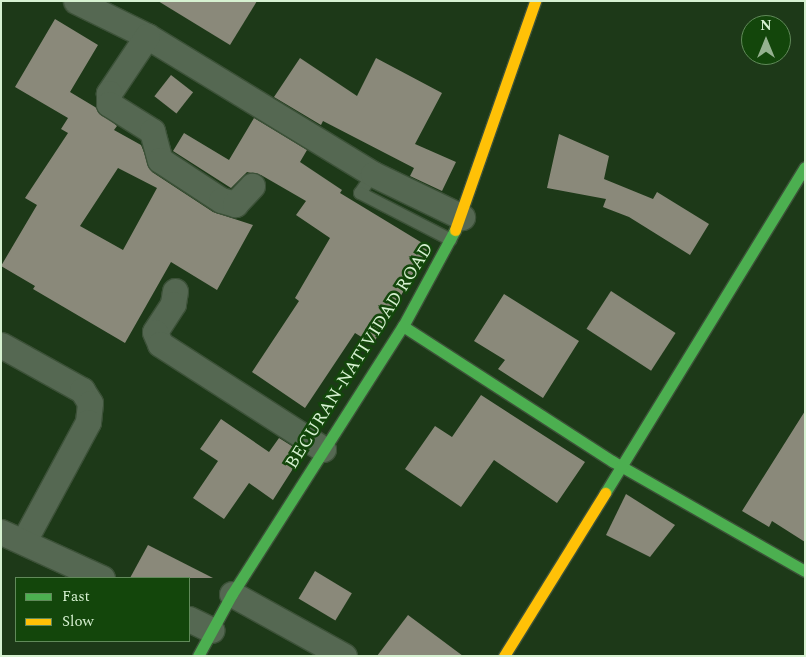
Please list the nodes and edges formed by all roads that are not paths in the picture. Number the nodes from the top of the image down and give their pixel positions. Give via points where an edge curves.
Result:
1 (76, 1) edge
2 (534, 1) edge
3 (146, 36) junction
4 (805, 166) edge
5 (373, 174) junction
6 (252, 186) dead end
7 (462, 217) junction
8 (451, 240) junction
9 (174, 291) dead end
10 (403, 326) junction
11 (1, 344) edge
12 (323, 449) junction
13 (619, 464) junction
14 (12, 537) edge
15 (805, 571) edge
16 (100, 577) edge
17 (232, 594) junction
18 (190, 619) edge
19 (212, 630) junction
20 (198, 656) edge
21 (344, 656) edge
22 (504, 656) edge

1 - 3 street
2 - 7 street, BECURAN-NATIVIDAD ROAD
3 - 5 street
3 - 6 street via 109,93 109,104 152,131 160,160 221,200 235,204
4 - 13 street
5 - 7 street
5 - 8 lane via 360,193
7 - 8 street, BECURAN-NATIVIDAD ROAD
8 - 10 street, BECURAN-NATIVIDAD ROAD
9 - 12 street via 173,304 155,332 160,344
10 - 12 street, BECURAN-NATIVIDAD ROAD
10 - 13 street
11 - 14 street via 82,390 90,403 88,422
12 - 17 street, BECURAN-NATIVIDAD ROAD
13 - 15 street
13 - 22 street
14 - 16 street
17 - 19 street, BECURAN-NATIVIDAD ROAD
17 - 21 street
18 - 19 street
19 - 20 street, BECURAN-NATIVIDAD ROAD

